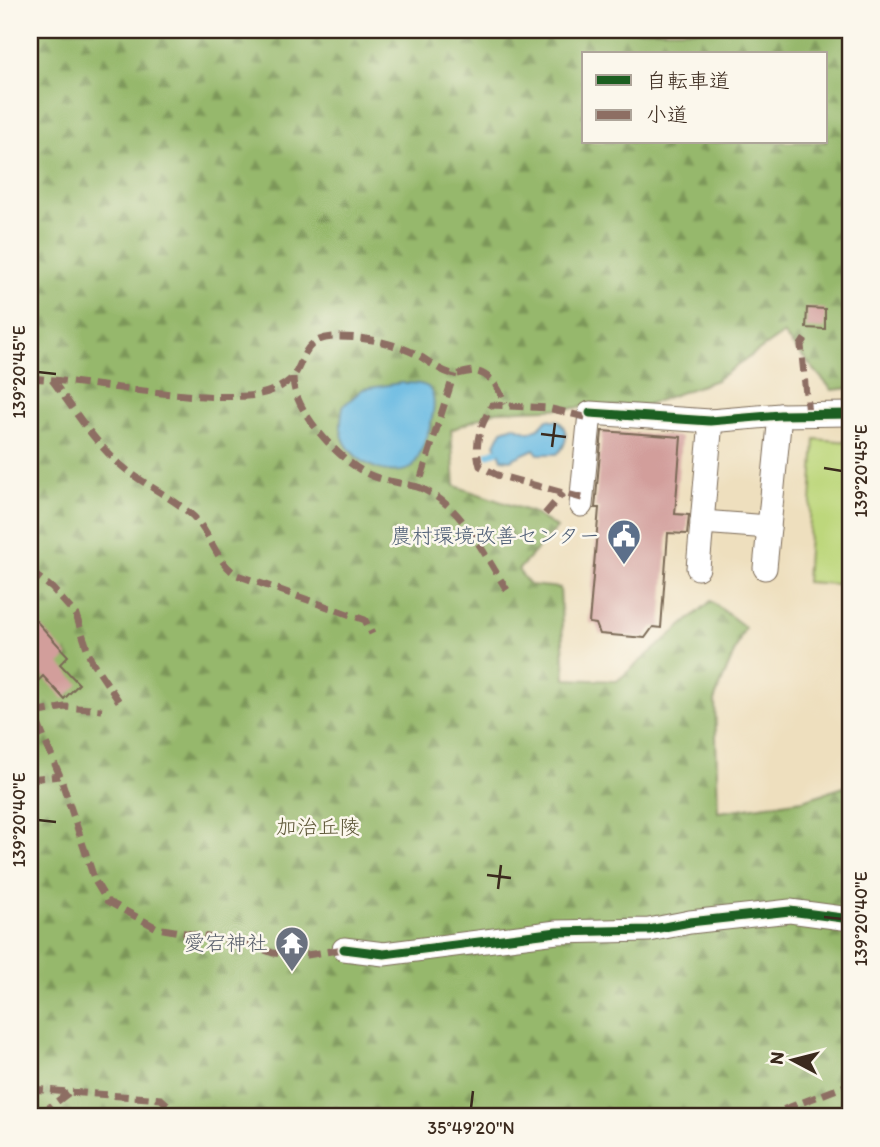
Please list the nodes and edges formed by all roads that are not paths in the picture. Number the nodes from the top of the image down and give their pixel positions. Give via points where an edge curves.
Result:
1 (850, 414) edge
2 (779, 415) junction
3 (711, 421) junction
4 (581, 506) dead end
5 (702, 522) junction
6 (769, 527) junction
7 (698, 568) dead end
8 (765, 568) dead end
9 (850, 919) edge
10 (344, 949) dead end

1 - 2 street
2 - 3 street
2 - 6 street
3 - 4 street via 590,413
3 - 5 street
5 - 6 street
5 - 7 street
6 - 8 street
9 - 10 street via 790,911 649,930 557,932 384,954

